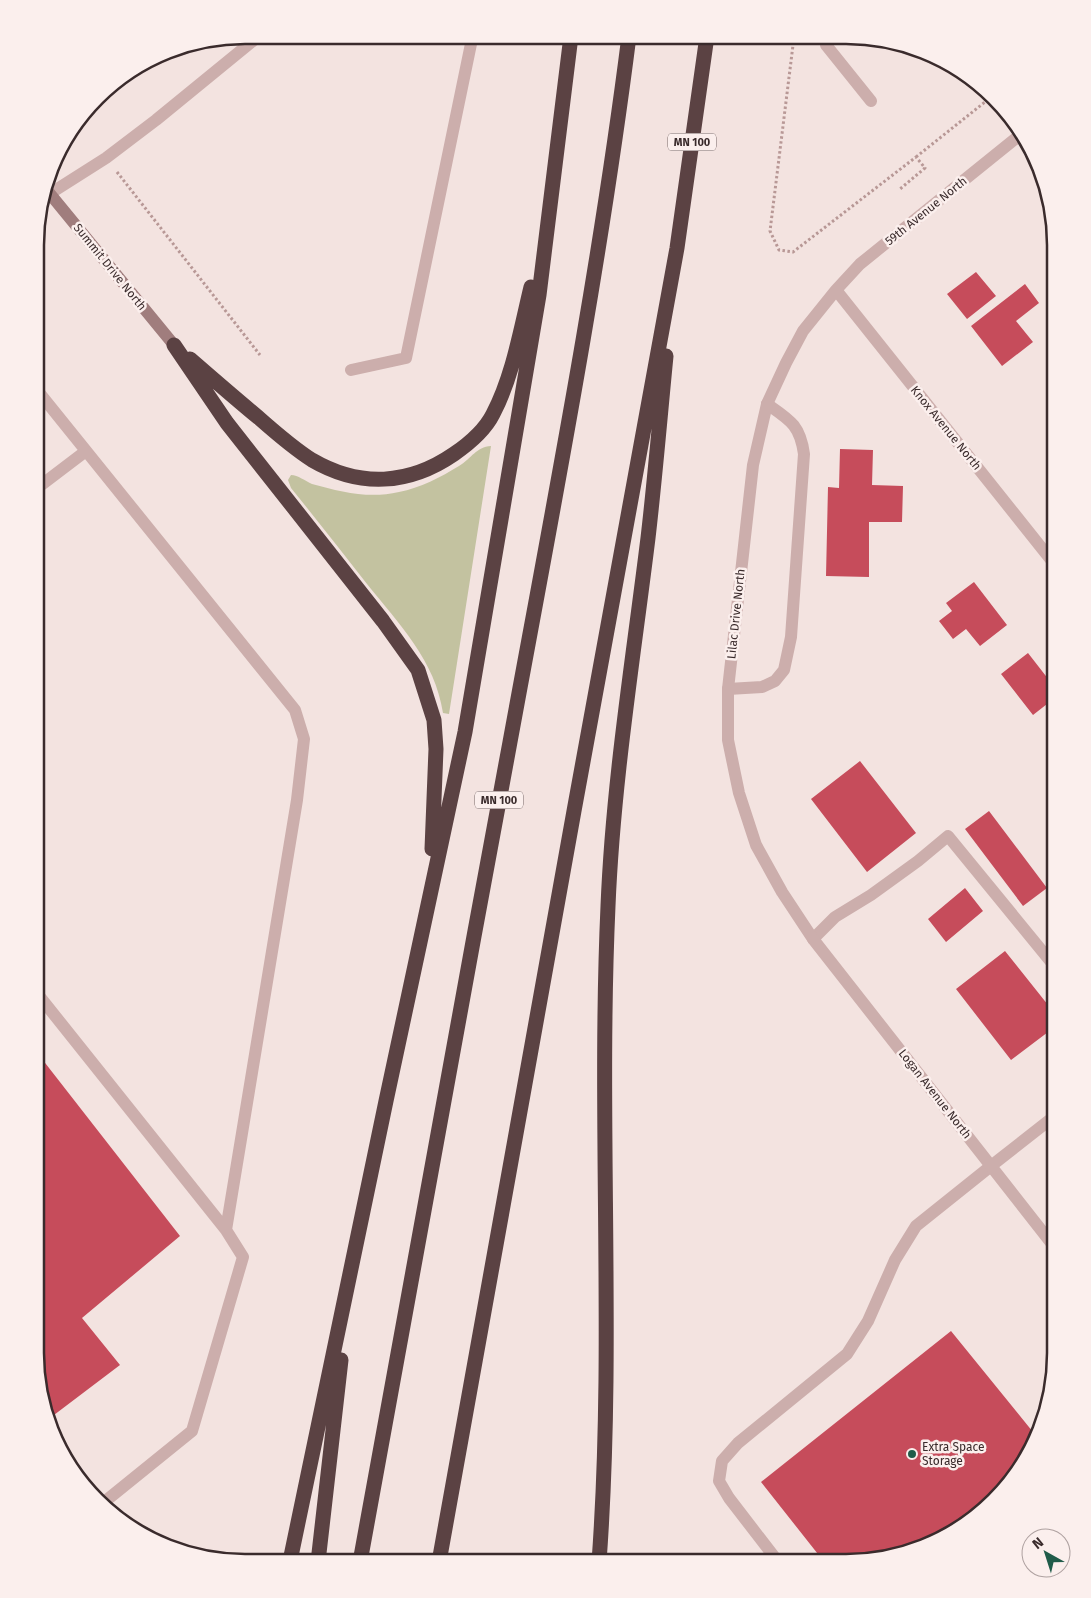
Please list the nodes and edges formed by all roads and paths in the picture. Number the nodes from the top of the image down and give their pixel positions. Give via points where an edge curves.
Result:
1 (249, 44) edge
2 (471, 44) edge
3 (570, 44) edge
4 (627, 44) edge
5 (706, 44) edge
6 (793, 44) edge
7 (826, 44) edge
8 (871, 101) dead end
9 (986, 101) edge
10 (1016, 138) edge
11 (916, 157) junction
12 (106, 158) junction
13 (900, 189) dead end
14 (51, 193) edge
15 (49, 200) edge
16 (549, 213) junction
17 (677, 248) junction
18 (836, 290) junction
19 (174, 345) junction
20 (260, 355) dead end
21 (351, 370) dead end
22 (44, 400) edge
23 (768, 404) junction
24 (86, 451) junction
25 (44, 483) edge
26 (1047, 555) edge
27 (728, 689) junction
28 (430, 892) junction
29 (814, 938) junction
30 (1047, 957) edge
31 (44, 1002) edge
32 (1047, 1122) edge
33 (991, 1166) junction
34 (226, 1230) junction
35 (1047, 1238) edge
36 (353, 1262) junction
37 (107, 1499) edge
38 (292, 1554) edge
39 (319, 1554) edge
40 (361, 1554) edge
41 (440, 1554) edge
42 (600, 1554) edge
43 (773, 1554) edge

1 - 12 street
2 - 21 street via 406,358
3 - 16 highway
4 - 40 highway, MN 100 via 599,241 559,475
5 - 17 highway, MN 100
6 - 11 path via 770,232 779,250 793,252
7 - 8 street
9 - 11 path
10 - 18 street, 59th Avenue North via 860,264
11 - 13 path via 925,168
12 - 14 street
12 - 20 path
15 - 19 street, Summit Drive North
16 - 19 highway via 505,388 493,415 482,431 465,446 432,467 409,476 387,480 363,479 314,461 292,447
16 - 28 highway via 539,295 466,722
17 - 41 highway, MN 100
17 - 42 highway via 648,535 626,703 608,903 604,1060 604,1495
18 - 23 street, Lilac Drive North via 803,331
18 - 26 street, Knox Avenue North
19 - 28 highway via 226,423 418,670 434,720 436,749
22 - 24 street
23 - 27 street, Lilac Drive North via 752,466
23 - 27 street via 791,420 802,438 804,454 791,637 784,670 775,682 762,687
24 - 25 street
24 - 34 street via 295,710 304,739 297,800
27 - 29 street, Lilac Drive North via 728,740 739,793 756,845 782,892
28 - 36 highway
29 - 30 street via 836,917 879,889 948,836
29 - 33 street, Logan Avenue North
31 - 34 street
32 - 33 street
33 - 35 street, Logan Avenue North
33 - 43 street via 916,1226 895,1260 868,1321 847,1354 738,1442 722,1461 719,1481
34 - 37 street via 243,1256 192,1431
36 - 38 highway
36 - 39 highway

